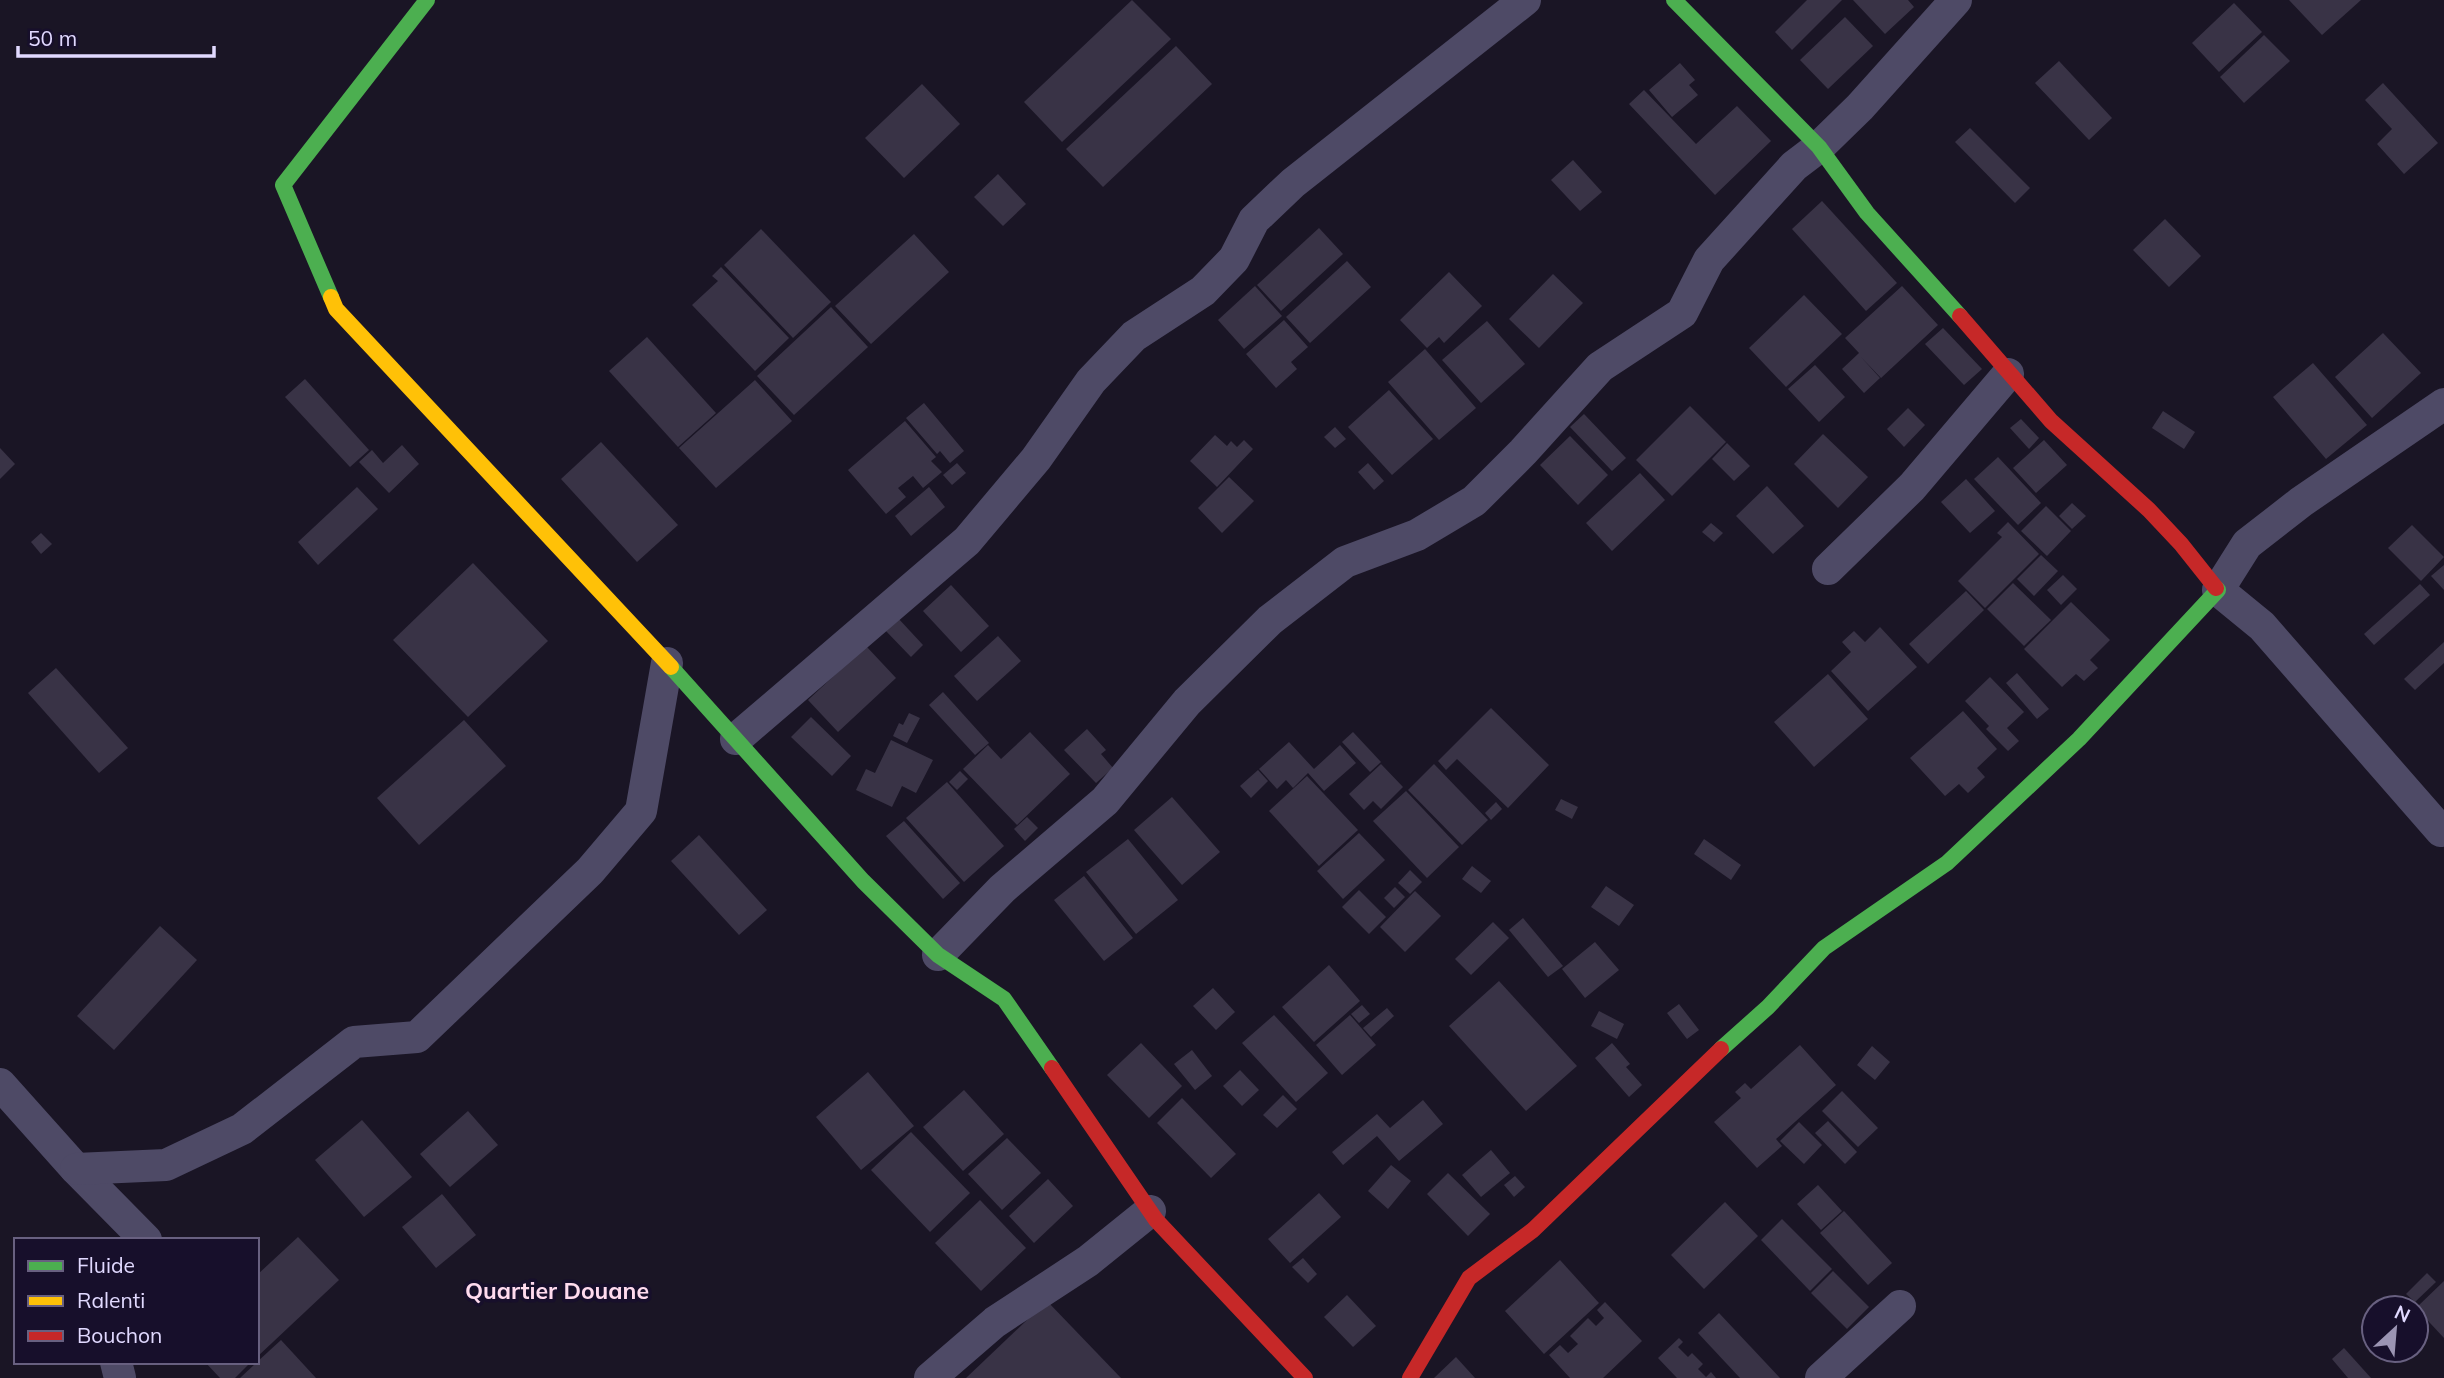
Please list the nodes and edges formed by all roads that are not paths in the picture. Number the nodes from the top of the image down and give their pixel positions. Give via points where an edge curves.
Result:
1 (427, 0) edge
2 (1525, 0) edge
3 (1675, 0) edge
4 (1956, 0) edge
5 (1819, 147) junction
6 (2008, 374) junction
7 (2444, 404) edge
8 (1828, 569) dead end
9 (2218, 590) junction
10 (667, 663) junction
11 (736, 739) junction
12 (2443, 831) edge
13 (939, 955) junction
14 (0, 1084) edge
15 (76, 1169) junction
16 (1150, 1211) junction
17 (144, 1238) edge
18 (1900, 1306) dead end
19 (930, 1378) edge
20 (1305, 1378) edge
21 (1410, 1378) edge
22 (1821, 1378) edge

1 - 10 street via 283,185 336,309
2 - 11 street via 1283,192 1254,220 1234,259 1203,291 1134,336 1091,382 1036,459 967,541
3 - 5 street
4 - 5 street
5 - 6 street via 1867,213
5 - 13 street via 1794,166 1709,260 1682,313 1601,367 1474,501 1417,535 1345,562 1270,620 1187,702 1105,801 1002,888
6 - 8 street via 1912,487
6 - 9 street via 2050,421 2150,510
7 - 9 street via 2247,544
9 - 12 street via 2262,626
9 - 21 street via 2079,739 1957,853 1824,948 1533,1230 1469,1278
10 - 11 street
10 - 15 street via 641,811 590,871 417,1037 354,1042 242,1129 166,1165
11 - 13 street via 863,881
13 - 16 street via 1004,999
14 - 15 street
15 - 17 street
16 - 19 street via 1088,1261 995,1322
16 - 20 street
18 - 22 street

